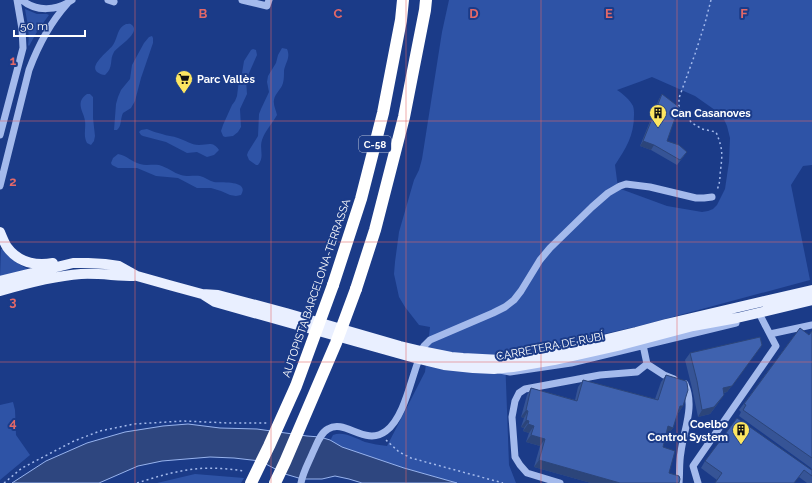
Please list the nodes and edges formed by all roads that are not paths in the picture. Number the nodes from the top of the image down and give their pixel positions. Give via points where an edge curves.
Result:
1 (17, 0) edge
2 (22, 0) edge
3 (242, 0) edge
4 (269, 0) edge
5 (403, 0) edge
6 (69, 2) edge
7 (426, 3) edge
8 (0, 135) edge
9 (0, 186) edge
10 (712, 197) road end
11 (0, 232) edge
12 (73, 263) junction
13 (137, 276) junction
14 (0, 281) edge
15 (17, 286) junction
16 (0, 287) edge
17 (812, 290) edge
18 (0, 291) edge
19 (202, 294) junction
20 (812, 300) edge
21 (812, 304) edge
22 (761, 317) junction
23 (812, 325) edge
24 (770, 334) junction
25 (643, 345) junction
26 (420, 355) junction
27 (647, 364) junction
28 (494, 369) junction
29 (251, 478) edge
30 (275, 483) edge
31 (302, 483) edge
32 (560, 483) edge
33 (679, 483) edge
34 (698, 483) edge

1 - 8 street via 23,48
2 - 6 street via 40,9 54,9
3 - 4 street via 267,6
5 - 29 highway, AUTOPISTA BARCELONA-TERRASSA / C-58, bridge via 383,114 361,199 334,285 296,386 269,446
6 - 9 street via 45,35 29,70
7 - 30 highway, C-58, bridge via 404,117 375,230 336,343
10 - 26 street via 696,198 650,187 626,184 620,186 592,207 550,248 514,300 476,322 430,340
11 - 12 main road via 6,246 20,260 32,264
12 - 13 main road, CARRETERA DE RUBÍ via 119,266
12 - 14 main road, CARRETERA DE RUBÍ
13 - 15 main road, CARRETERA DE RUBÍ via 71,275
13 - 19 main road, CARRETERA DE RUBÍ
15 - 16 main road
15 - 18 main road, CARRETERA DE RUBÍ
17 - 26 main road, CARRETERA DE RUBÍ via 530,357 501,360 442,360
19 - 26 main road, CARRETERA DE RUBÍ via 218,295 286,313
19 - 26 main road, CARRETERA DE RUBÍ via 215,302 357,343
20 - 28 main road, CARRETERA DE RUBÍ via 562,358
21 - 22 street
22 - 24 street
22 - 25 street
23 - 24 street
24 - 34 street via 776,346 732,417 693,466
25 - 27 street
25 - 28 street via 571,363 510,372
26 - 28 main road, CARRETERA DE RUBÍ via 444,365
26 - 31 street via 400,412 386,432 372,436 362,435 341,426 328,428 318,442 304,472
27 - 32 street via 638,372 600,374 525,389 519,393 512,416 515,457 527,473
27 - 33 street via 664,375 684,382 687,389 690,406 681,452

